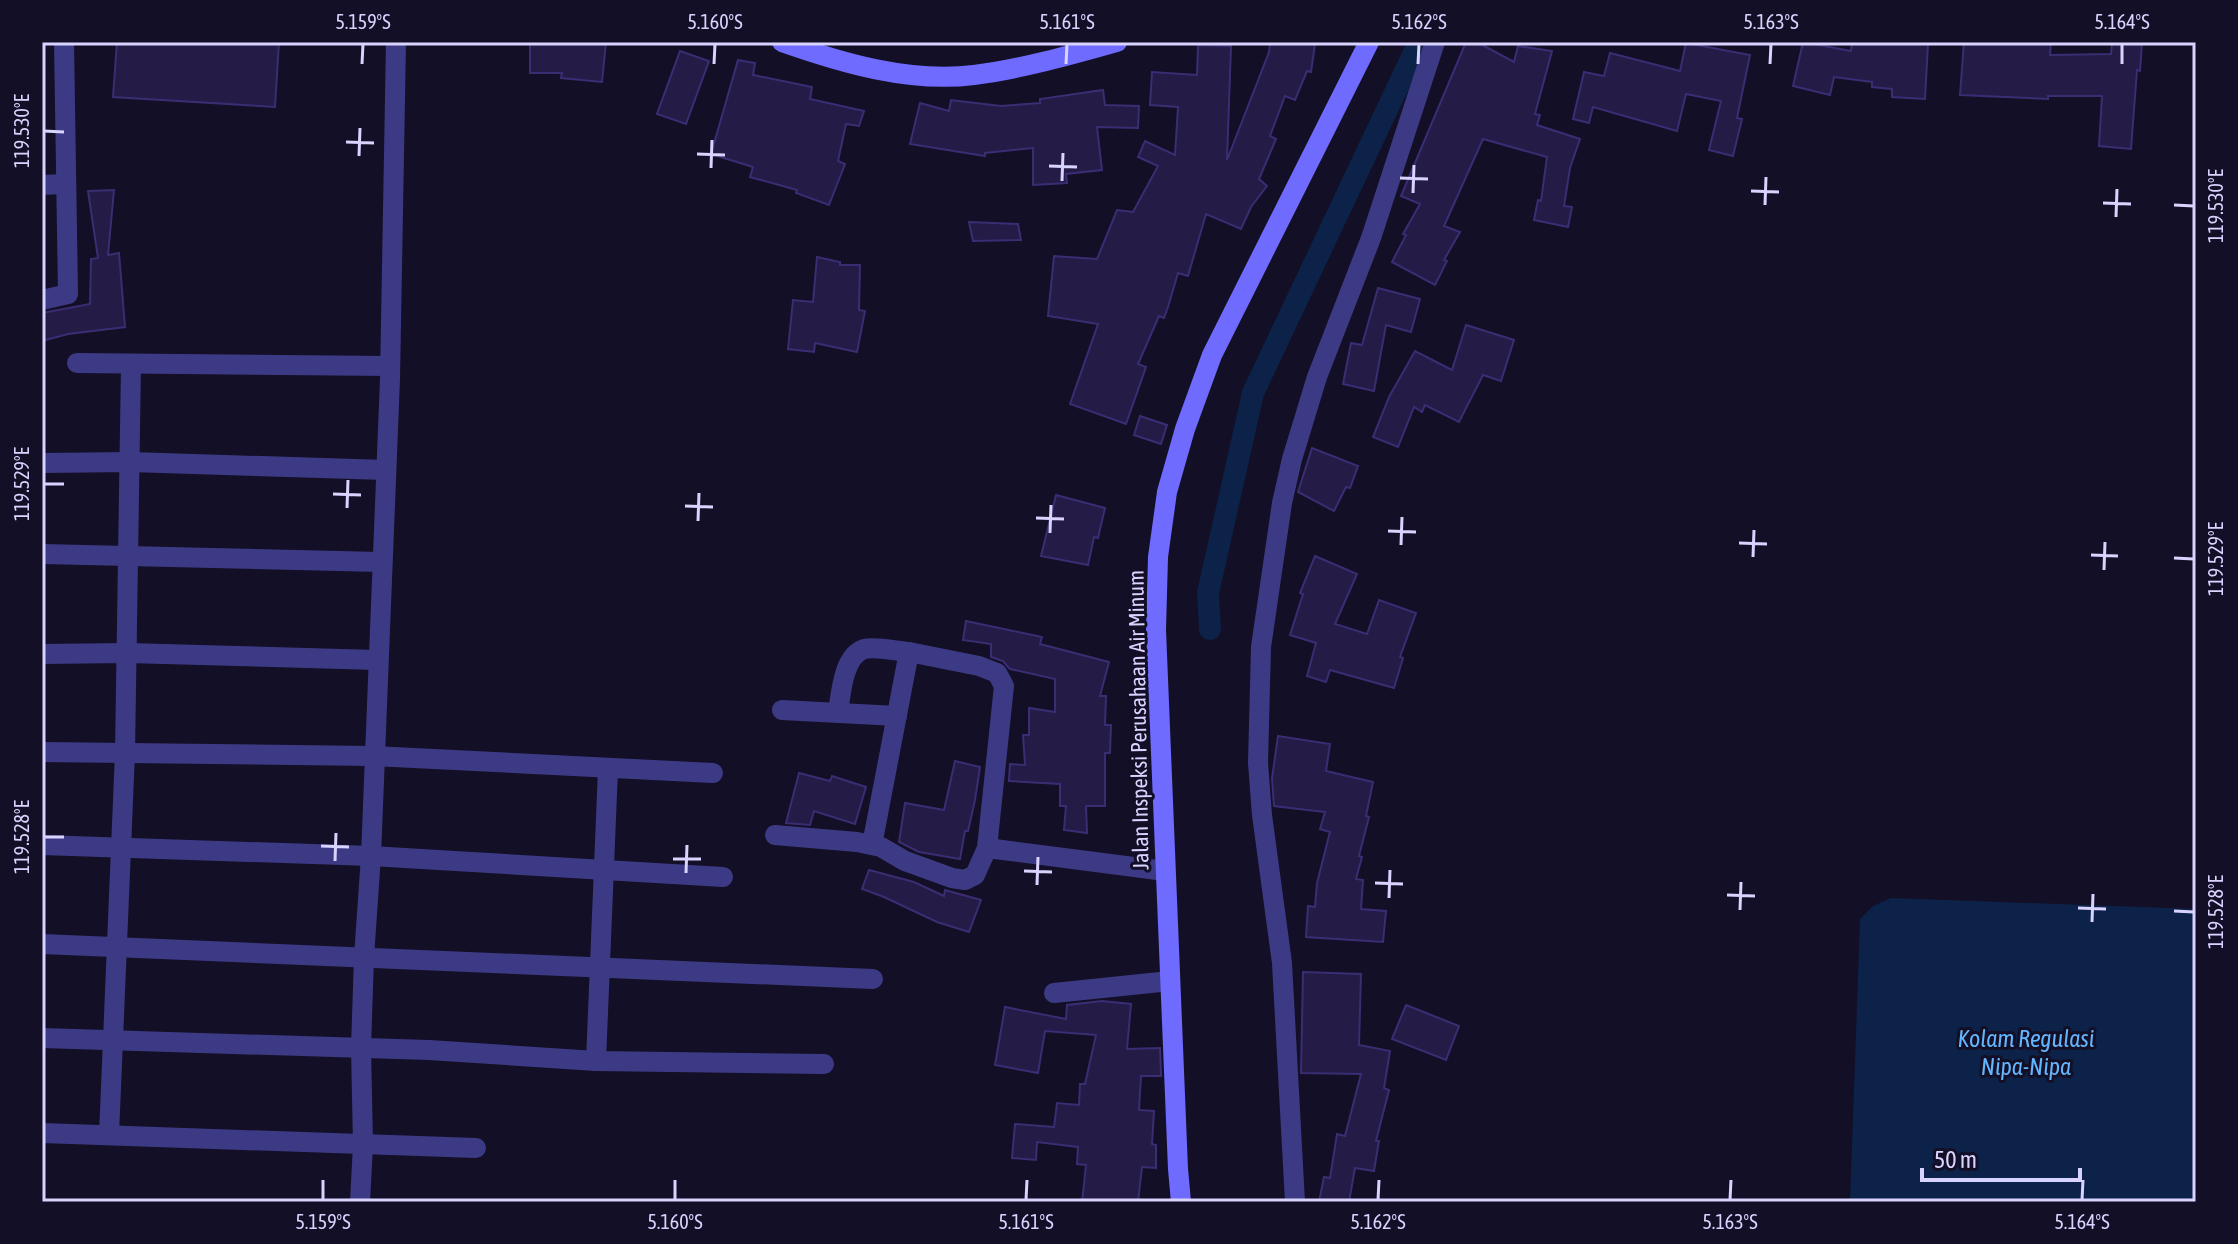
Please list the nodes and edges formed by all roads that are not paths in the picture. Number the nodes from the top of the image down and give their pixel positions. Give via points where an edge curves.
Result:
1 (64, 42) edge
2 (396, 42) edge
3 (782, 42) edge
4 (1117, 42) edge
5 (1369, 42) edge
6 (1435, 42) edge
7 (64, 184) junction
8 (42, 185) edge
9 (42, 300) edge
10 (77, 363) dead end
11 (131, 364) junction
12 (390, 366) junction
13 (130, 462) junction
14 (42, 463) edge
15 (386, 470) junction
16 (42, 554) edge
17 (130, 556) junction
18 (381, 562) junction
19 (909, 652) junction
20 (127, 653) junction
21 (42, 654) edge
22 (377, 660) junction
23 (782, 710) dead end
24 (838, 712) junction
25 (897, 716) junction
26 (42, 752) edge
27 (125, 753) junction
28 (373, 756) junction
29 (608, 769) junction
30 (713, 773) dead end
31 (775, 835) dead end
32 (42, 845) edge
33 (872, 845) junction
34 (122, 848) junction
35 (987, 848) junction
36 (371, 856) junction
37 (605, 870) junction
38 (1165, 871) junction
39 (723, 877) dead end
40 (42, 944) edge
41 (117, 947) junction
42 (364, 957) junction
43 (602, 968) junction
44 (873, 979) dead end
45 (1170, 981) junction
46 (1054, 993) dead end
47 (42, 1038) edge
48 (111, 1039) junction
49 (361, 1048) junction
50 (596, 1061) junction
51 (824, 1064) dead end
52 (42, 1133) edge
53 (109, 1135) junction
54 (363, 1145) junction
55 (476, 1148) dead end
56 (360, 1202) edge
57 (1181, 1202) edge
58 (1295, 1202) edge

1 - 7 street
2 - 12 street
3 - 4 street via 841,62 943,76 996,71
5 - 38 street, Jalan Inspeksi Perusahaan Air Minum via 1212,355 1167,492 1156,630
6 - 58 street via 1292,459 1261,647 1258,763 1282,963
7 - 8 street
7 - 9 street via 68,294
10 - 11 street
11 - 12 street
11 - 13 street
12 - 15 street
13 - 14 street
13 - 15 street
13 - 17 street
15 - 18 street
16 - 17 street
17 - 18 street
17 - 20 street
18 - 22 street
19 - 24 street via 860,651 845,677
19 - 25 street
19 - 35 street via 979,666 1000,677 1004,686
20 - 21 street
20 - 22 street
20 - 27 street
22 - 28 street
23 - 24 street
24 - 25 street
25 - 33 street
26 - 27 street
27 - 28 street
27 - 34 street
28 - 29 street
28 - 36 street
29 - 30 street
29 - 37 street
31 - 33 street
32 - 34 street
33 - 35 street via 965,880 975,875
34 - 36 street
34 - 41 street
35 - 38 street
36 - 37 street
36 - 42 street
37 - 39 street
37 - 43 street
38 - 45 street, Jalan Inspeksi Perusahaan Air Minum
40 - 41 street
41 - 42 street
41 - 48 street
42 - 43 street
42 - 49 street
43 - 44 street
43 - 50 street
45 - 46 street
45 - 57 street, Jalan Inspeksi Perusahaan Air Minum
47 - 48 street
48 - 49 street
48 - 53 street
49 - 50 street
49 - 54 street
50 - 51 street
52 - 53 street
53 - 54 street
54 - 55 street
54 - 56 street

